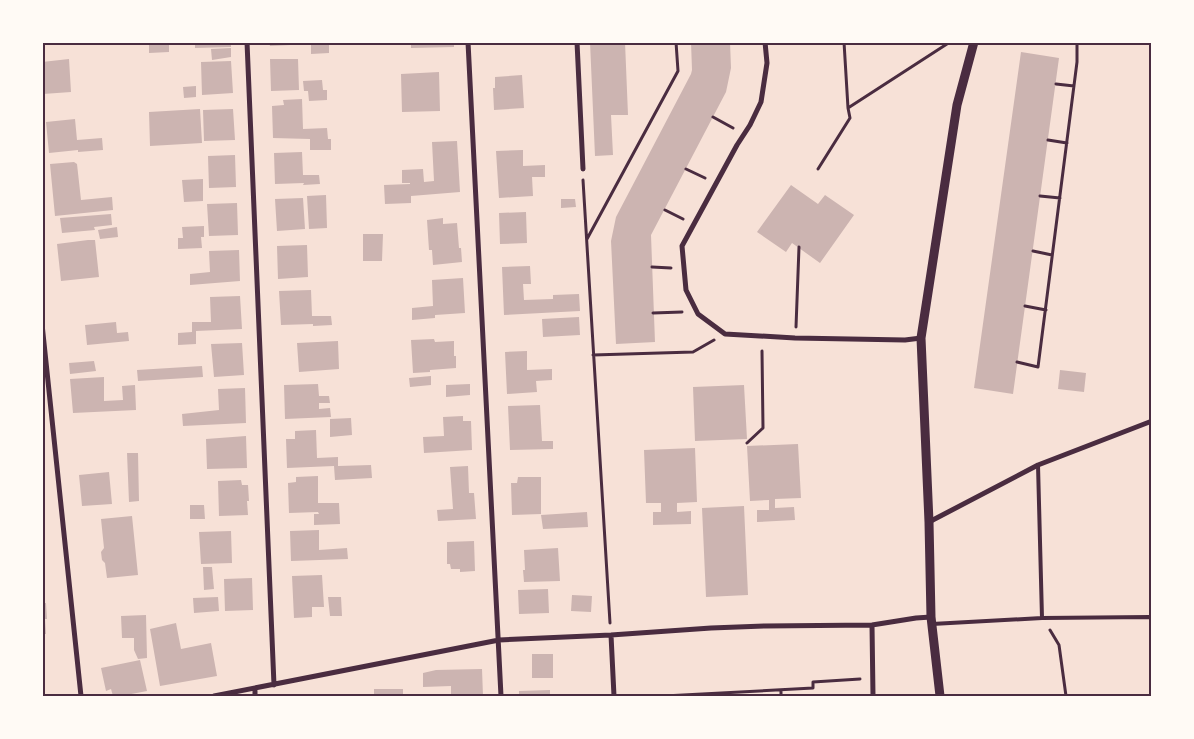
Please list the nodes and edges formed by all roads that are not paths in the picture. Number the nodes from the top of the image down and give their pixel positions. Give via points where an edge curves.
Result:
1 (246, 42) edge
2 (468, 42) edge
3 (577, 42) edge
4 (765, 42) edge
5 (974, 42) edge
6 (583, 169) road end
7 (42, 324) edge
8 (921, 338) junction
9 (1152, 421) edge
10 (1038, 465) junction
11 (929, 522) junction
12 (1042, 618) junction
13 (1152, 619) edge
14 (932, 620) junction
15 (872, 624) junction
16 (611, 635) junction
17 (499, 640) junction
18 (274, 685) junction
19 (255, 689) junction
20 (81, 696) edge
21 (214, 696) edge
22 (255, 696) edge
23 (501, 696) edge
24 (614, 696) edge
25 (874, 696) edge
26 (940, 696) edge

1 - 18 street
2 - 17 street
3 - 6 street
4 - 8 street via 767,63 761,102 682,246 686,290 698,314 725,334 752,337
5 - 8 street via 957,105
7 - 20 street
8 - 11 street
9 - 10 street
10 - 11 street
10 - 12 lane
11 - 14 street
12 - 13 lane
12 - 14 lane
14 - 15 street
14 - 26 street
15 - 16 street via 720,627
15 - 25 street
16 - 17 street
16 - 24 street
17 - 18 street
17 - 23 street
18 - 19 street
19 - 21 street
19 - 22 street

